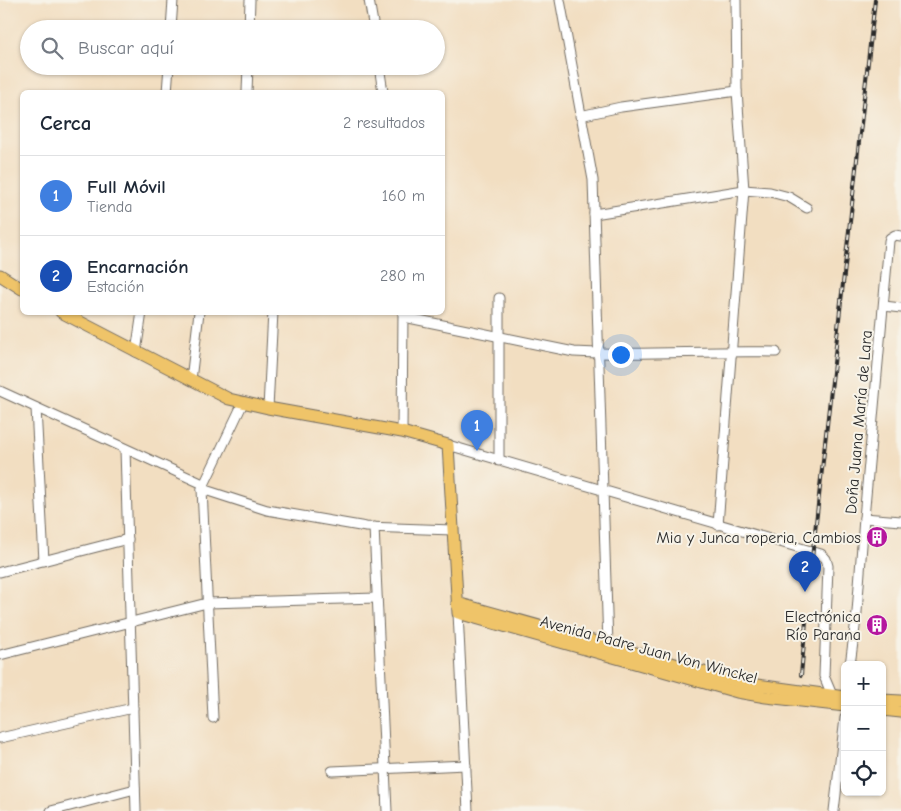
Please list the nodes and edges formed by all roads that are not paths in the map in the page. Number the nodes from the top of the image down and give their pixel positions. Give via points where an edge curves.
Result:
1 (173, 0) edge
2 (250, 0) edge
3 (369, 0) edge
4 (560, 0) edge
5 (736, 0) edge
6 (172, 20) edge
7 (249, 20) edge
8 (372, 20) edge
9 (168, 75) edge
10 (248, 75) edge
11 (381, 75) edge
12 (167, 90) edge
13 (247, 90) edge
14 (384, 90) edge
15 (737, 91) junction
16 (580, 116) junction
17 (744, 190) junction
18 (807, 208) dead end
19 (594, 214) junction
20 (901, 236) edge
21 (0, 275) edge
22 (20, 288) edge
23 (499, 298) dead end
24 (884, 306) junction
25 (901, 308) edge
26 (67, 315) edge
27 (142, 315) edge
28 (199, 315) edge
29 (273, 315) edge
30 (403, 315) edge
31 (498, 336) junction
32 (732, 351) junction
33 (136, 352) junction
34 (776, 352) dead end
35 (600, 353) junction
36 (191, 380) junction
37 (0, 392) edge
38 (243, 403) junction
39 (36, 408) junction
40 (268, 408) junction
41 (402, 432) junction
42 (448, 445) junction
43 (125, 448) junction
44 (499, 461) junction
45 (202, 489) junction
46 (603, 491) junction
47 (864, 518) junction
48 (901, 521) edge
49 (718, 525) junction
50 (374, 527) junction
51 (453, 530) junction
52 (128, 539) junction
53 (44, 561) junction
54 (0, 572) edge
55 (377, 598) junction
56 (207, 603) junction
57 (458, 608) junction
58 (131, 622) junction
59 (608, 645) junction
60 (0, 655) edge
61 (851, 661) edge
62 (832, 695) junction
63 (841, 696) edge
64 (886, 700) edge
65 (901, 701) edge
66 (841, 706) edge
67 (133, 708) junction
68 (886, 710) edge
69 (901, 712) edge
70 (213, 718) dead end
71 (0, 738) edge
72 (841, 751) edge
73 (466, 765) junction
74 (385, 769) junction
75 (332, 771) dead end
76 (135, 789) junction
77 (52, 811) edge
78 (136, 811) edge
79 (387, 811) edge
80 (468, 811) edge
81 (834, 811) edge

1 - 6 street
2 - 7 street
3 - 8 street
4 - 16 street
5 - 15 street
9 - 12 street
10 - 13 street
11 - 14 street
15 - 16 street
15 - 17 street
16 - 19 street via 594,180
17 - 18 street via 789,197
17 - 19 street
17 - 32 street
19 - 35 street
20 - 24 street, Doña Juana María de Lara via 895,235 889,241
21 - 22 main road
23 - 31 street
24 - 25 street
24 - 47 street, Doña Juana María de Lara
26 - 33 main road
27 - 33 street
28 - 36 street
29 - 40 street
30 - 31 street
30 - 41 street
31 - 35 street via 574,352
31 - 44 street
32 - 34 street
32 - 35 street
32 - 49 street
33 - 36 main road
35 - 46 street
36 - 38 main road
37 - 39 street
38 - 40 main road
38 - 45 street
39 - 43 street
39 - 53 street
40 - 41 main road
41 - 42 main road
42 - 44 street
42 - 51 main road
43 - 45 street via 203,484
43 - 52 street
44 - 46 street
45 - 50 street via 267,510
45 - 56 street
46 - 49 street
46 - 59 street
47 - 48 street
47 - 61 street, Doña Juana María de Lara
49 - 62 street via 817,553 826,559 824,676
50 - 51 street
50 - 55 street
51 - 57 main road
52 - 53 street
52 - 58 street
53 - 54 street
55 - 56 street
55 - 74 street
56 - 58 street
56 - 70 street
57 - 59 main road, Avenida Padre Juan Von Winckel
57 - 66 main road, Avenida Padre Juan Von Winckel via 729,690
57 - 73 street
58 - 60 street
58 - 67 street
59 - 62 main road, Avenida Padre Juan Von Winckel via 743,683
62 - 63 main road, Avenida Padre Juan Von Winckel
64 - 65 main road
67 - 71 street
67 - 76 street
68 - 69 main road
72 - 81 street
73 - 74 street
73 - 80 street
74 - 75 street
74 - 79 street
76 - 77 street
76 - 78 street

